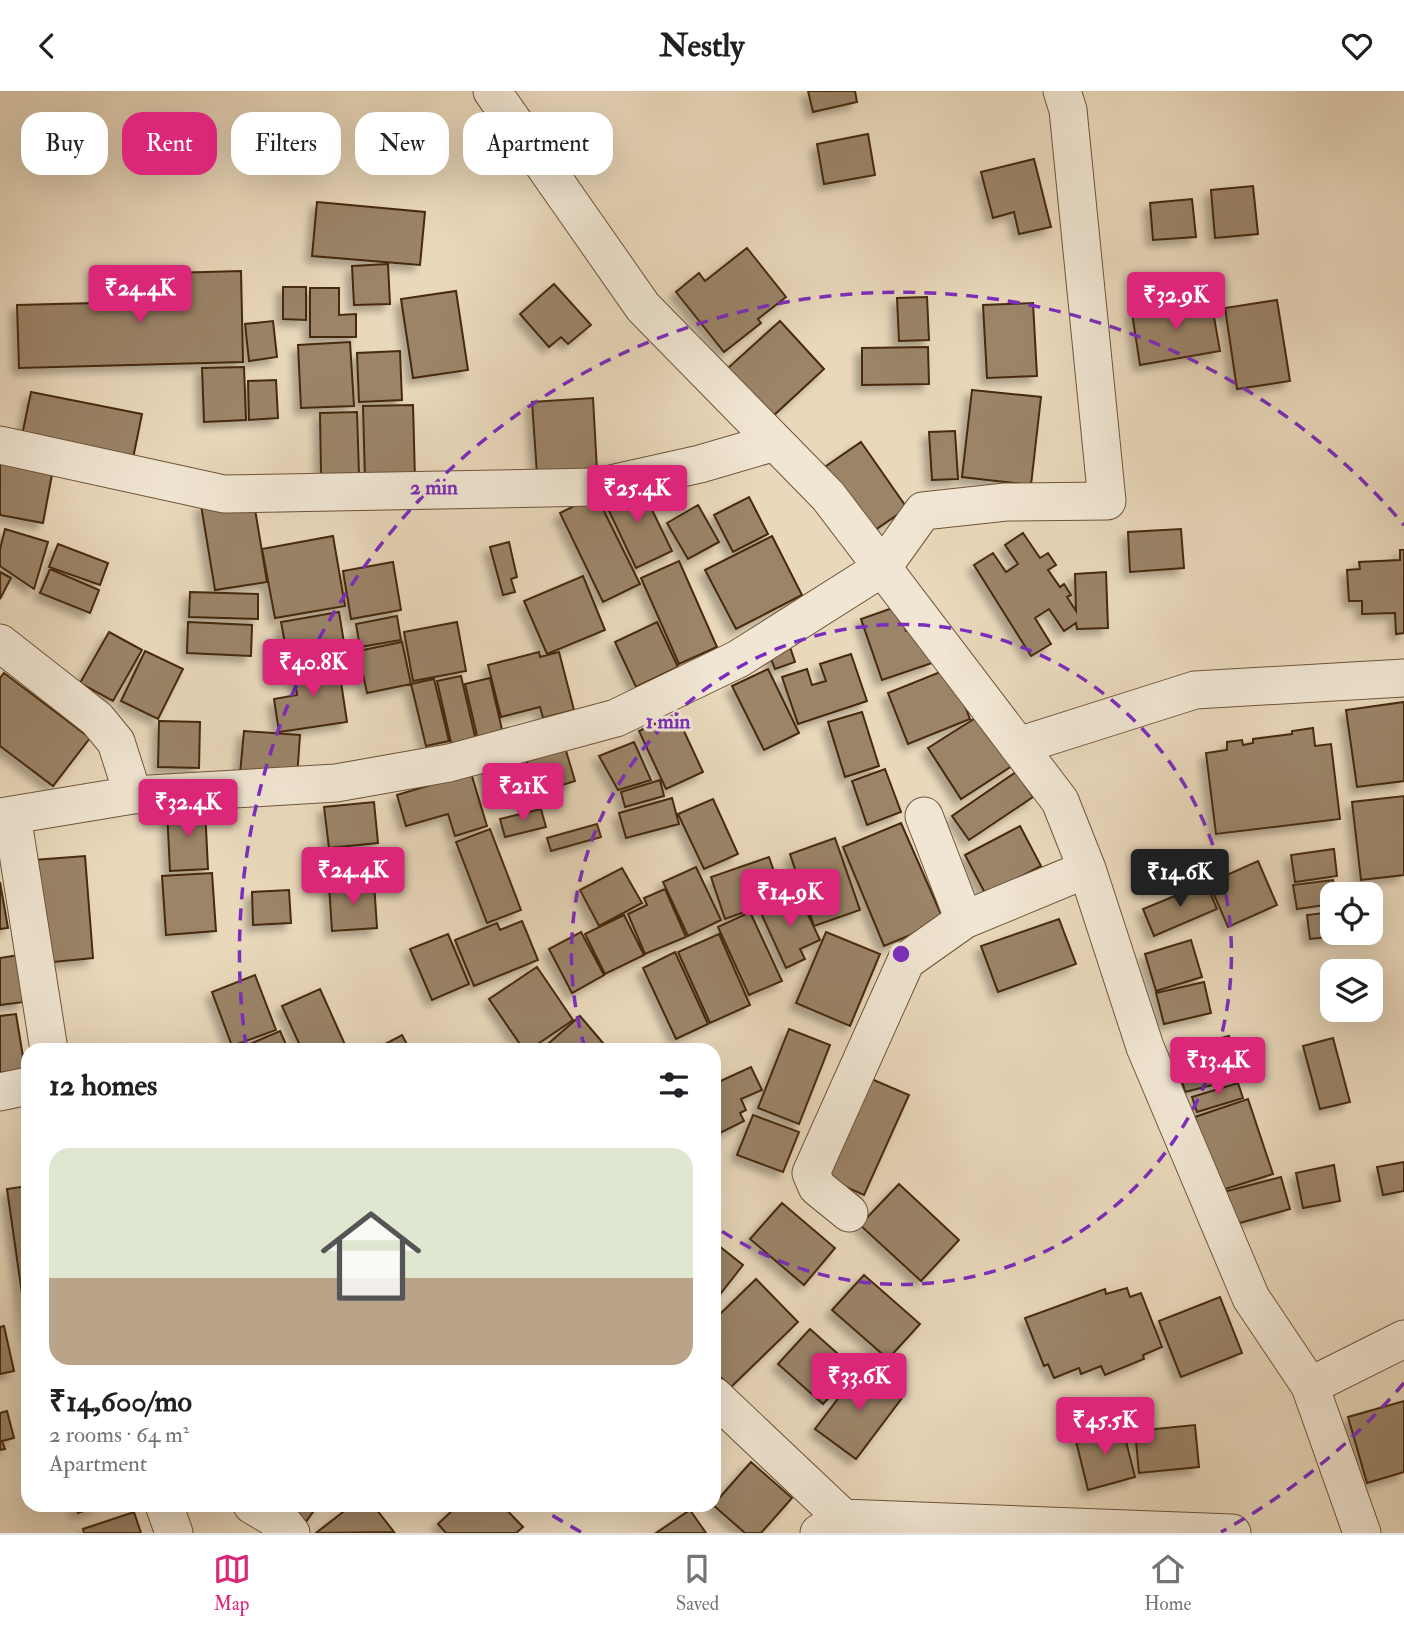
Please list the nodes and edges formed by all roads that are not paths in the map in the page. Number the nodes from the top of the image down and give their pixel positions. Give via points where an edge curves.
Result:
1 (492, 91) edge
2 (1062, 91) edge
3 (775, 442) junction
4 (0, 445) edge
5 (882, 568) junction
6 (0, 643) edge
7 (1404, 678) edge
8 (1018, 745) junction
9 (133, 795) junction
10 (6, 816) edge
11 (923, 816) dead end
12 (1087, 869) junction
13 (964, 920) junction
14 (48, 1043) edge
15 (21, 1087) edge
16 (0, 1091) edge
17 (849, 1213) dead end
18 (1404, 1339) edge
19 (1310, 1386) junction
20 (721, 1404) edge
21 (166, 1512) edge
22 (264, 1512) edge
23 (831, 1525) edge
24 (174, 1533) edge
25 (291, 1533) edge
26 (1232, 1533) edge
27 (1362, 1533) edge

1 - 3 street via 643,307
2 - 5 street via 1068,110 1107,501 1006,502 923,511
3 - 4 street via 597,487 224,494
3 - 5 street via 828,496
5 - 8 street
5 - 9 street via 738,659 616,718 449,763 336,783
6 - 9 street via 97,719 116,742
7 - 8 street via 1195,690
8 - 12 street via 1060,801
9 - 10 street
10 - 14 street
11 - 13 street
12 - 13 street
12 - 19 street via 1145,1047 1251,1298
13 - 17 street via 906,961 811,1173 817,1187
15 - 16 street
18 - 19 street
19 - 27 street
20 - 23 street
21 - 24 street
22 - 25 street
23 - 26 street

